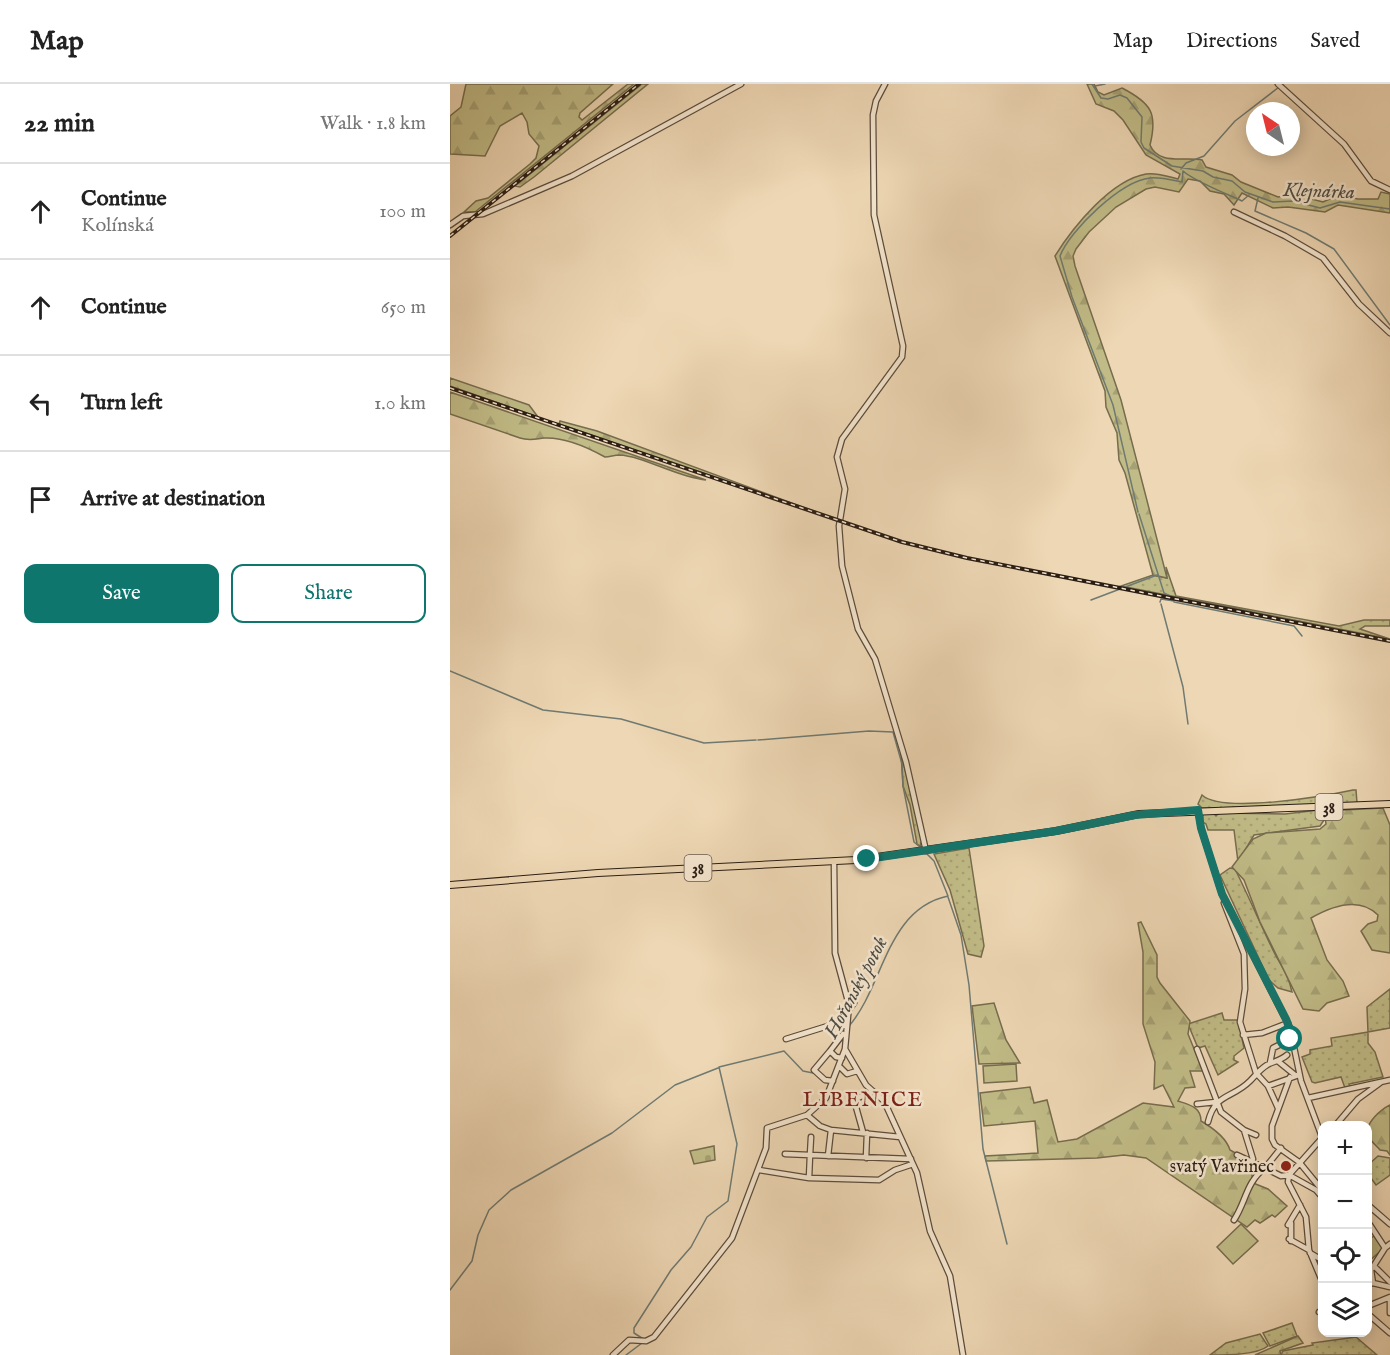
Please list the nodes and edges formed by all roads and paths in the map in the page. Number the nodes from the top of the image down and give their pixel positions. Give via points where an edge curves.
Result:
1 (741, 84) edge
2 (885, 84) edge
3 (1280, 86) edge
4 (1390, 190) edge
5 (1234, 212) dead end
6 (450, 225) edge
7 (1390, 333) edge
8 (1390, 804) edge
9 (1198, 810) junction
10 (924, 841) junction
11 (944, 848) junction
12 (926, 851) junction
13 (909, 853) junction
14 (834, 861) junction
15 (450, 885) edge
16 (1238, 931) junction
17 (1288, 1023) junction
18 (845, 1028) junction
19 (1243, 1035) junction
20 (1293, 1038) junction
21 (786, 1039) dead end
22 (845, 1049) junction
23 (1197, 1049) dead end
24 (830, 1051) junction
25 (1287, 1055) dead end
26 (842, 1058) junction
27 (1279, 1062) junction
28 (1270, 1063) junction
29 (839, 1066) junction
30 (857, 1071) junction
31 (1256, 1072) junction
32 (1295, 1076) junction
33 (1390, 1080) edge
34 (833, 1081) junction
35 (1382, 1082) junction
36 (1268, 1086) junction
37 (872, 1091) junction
38 (1308, 1098) junction
39 (1216, 1102) junction
40 (1197, 1104) dead end
41 (1278, 1108) junction
42 (807, 1114) junction
43 (1339, 1121) edge
44 (1208, 1122) dead end
45 (1318, 1125) edge
46 (831, 1130) junction
47 (1244, 1130) junction
48 (1250, 1132) junction
49 (865, 1133) junction
50 (1256, 1135) dead end
51 (811, 1137) dead end
52 (900, 1137) junction
53 (1247, 1138) junction
54 (1318, 1144) edge
55 (1281, 1148) junction
56 (785, 1154) dead end
57 (810, 1155) junction
58 (1237, 1155) dead end
59 (828, 1156) junction
60 (866, 1158) junction
61 (1272, 1160) junction
62 (912, 1161) junction
63 (1251, 1162) junction
64 (1301, 1163) junction
65 (1265, 1168) junction
66 (759, 1170) junction
67 (1277, 1173) junction
68 (1289, 1175) junction
69 (809, 1178) junction
70 (1318, 1188) edge
71 (1318, 1189) edge
72 (1300, 1205) junction
73 (1372, 1209) edge
74 (1234, 1220) dead end
75 (1390, 1224) edge
76 (1372, 1227) edge
77 (1388, 1248) edge
78 (1310, 1251) junction
79 (1318, 1256) edge
80 (1318, 1259) edge
81 (1314, 1261) junction
82 (1374, 1266) junction
83 (1318, 1270) edge
84 (1390, 1282) edge
85 (1370, 1283) edge
86 (1372, 1284) edge
87 (1390, 1287) edge
88 (1390, 1298) edge
89 (1372, 1305) edge
90 (1390, 1313) edge
91 (1372, 1317) edge
92 (1390, 1333) edge
93 (613, 1355) edge
94 (963, 1355) edge

1 - 6 street via 572,176 483,214 463,216
2 - 10 street via 873,115 874,215 903,346 902,357 837,450 845,489 839,534 851,606 883,684
3 - 4 street via 1344,144 1371,181
5 - 7 street via 1323,258 1359,304
8 - 9 main road, 38
9 - 11 main road, 38 via 1135,815
9 - 16 street via 1222,894
10 - 11 street via 929,847
10 - 12 street
10 - 13 street via 922,848
11 - 12 main road, 38
12 - 13 main road, 38
13 - 14 main road, 38
14 - 15 main road, 38
14 - 18 street via 835,953 848,997
16 - 17 street
16 - 19 street via 1246,971 1240,1022
17 - 19 street
17 - 20 street
18 - 21 street via 825,1026
18 - 22 street
18 - 24 street
19 - 31 street
20 - 28 street via 1273,1048
20 - 32 street
22 - 26 street
22 - 30 street
23 - 39 street
24 - 26 street
24 - 34 street via 814,1071
25 - 27 street
26 - 29 street
27 - 28 street
27 - 32 street
28 - 31 street
29 - 30 street via 847,1074
29 - 34 street
30 - 37 street
31 - 36 street
31 - 39 street via 1250,1082
32 - 36 street
32 - 38 street
32 - 41 street
33 - 35 street
34 - 42 street via 826,1098
35 - 38 street
35 - 43 street via 1358,1099
36 - 41 street
37 - 49 street via 854,1100
37 - 52 street via 884,1100
38 - 45 street
39 - 40 street
39 - 44 street
39 - 47 street via 1224,1117
41 - 55 street via 1271,1131 1273,1143
42 - 46 street
42 - 66 street via 767,1128
46 - 49 street
46 - 59 street
47 - 48 street
47 - 53 street
48 - 50 street
48 - 53 street
49 - 52 street
49 - 60 street
51 - 57 street
52 - 62 street
53 - 63 street
54 - 64 street
55 - 61 street
55 - 64 street
56 - 57 street
57 - 59 street
57 - 69 street
58 - 63 street
59 - 60 street
60 - 62 street
61 - 65 street
61 - 67 street
62 - 69 street via 879,1180
62 - 94 street via 930,1231 950,1276
63 - 65 street
64 - 68 street
64 - 70 street
65 - 67 street
65 - 74 street via 1248,1185
66 - 69 street
66 - 93 street via 728,1245 657,1334 645,1341 629,1340
67 - 68 street
68 - 71 street
68 - 72 street via 1288,1182
72 - 78 street via 1306,1216
72 - 78 street via 1289,1223 1290,1240
73 - 75 street
76 - 77 street
77 - 82 street
78 - 79 street
78 - 81 street
80 - 81 street
81 - 83 street
82 - 84 street
82 - 85 street
86 - 87 street
88 - 89 street
88 - 90 street
91 - 92 street

